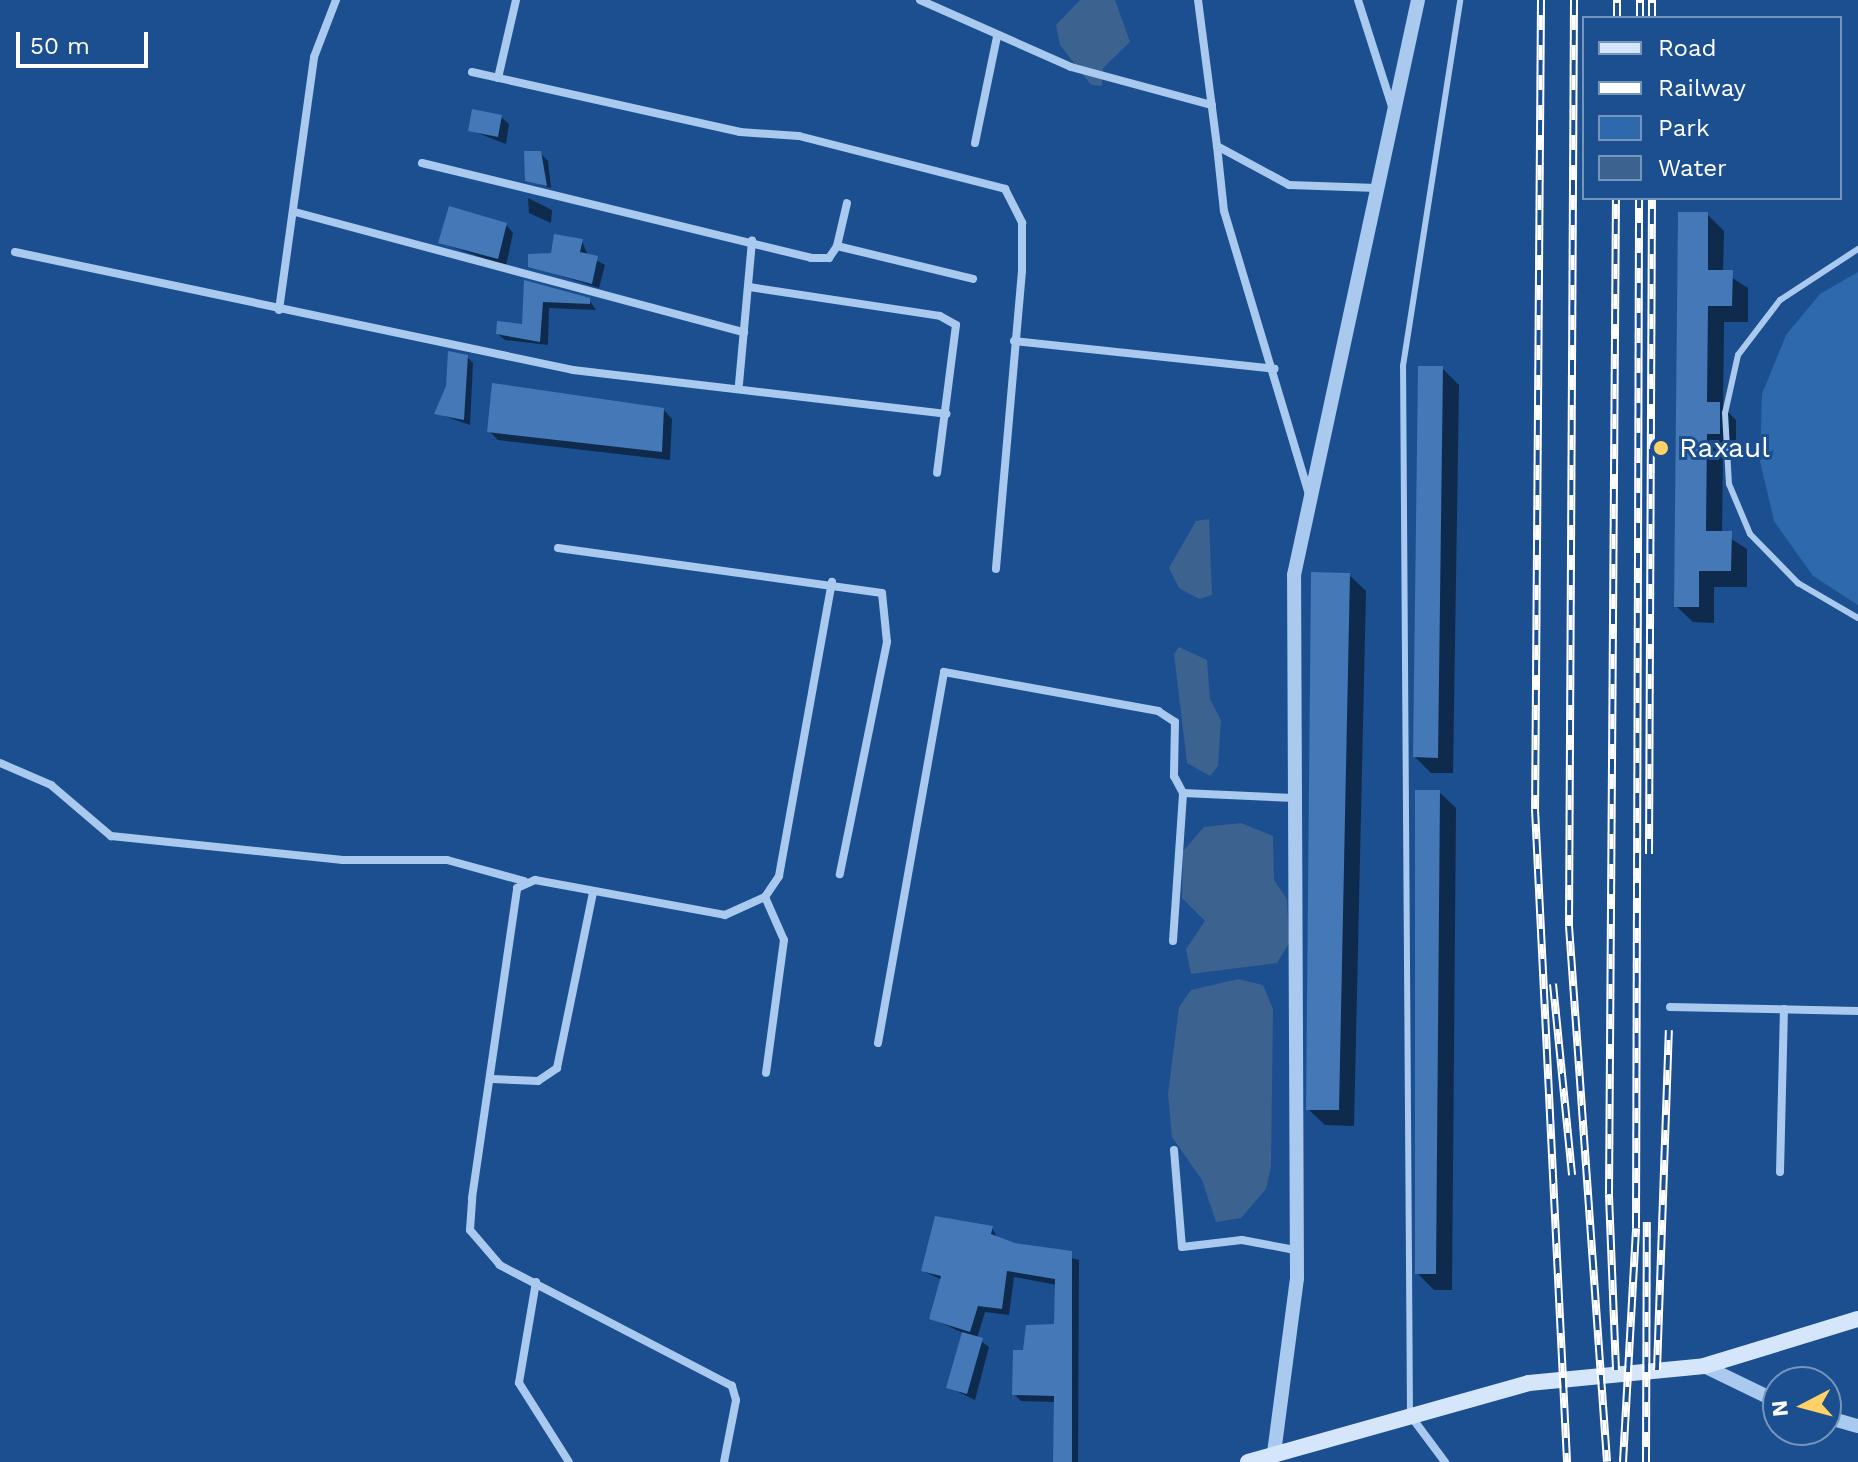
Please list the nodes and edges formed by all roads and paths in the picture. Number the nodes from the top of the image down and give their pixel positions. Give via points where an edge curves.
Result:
1 (336, 0) edge
2 (516, 0) edge
3 (920, 0) edge
4 (1198, 0) edge
5 (1358, 0) edge
6 (1418, 0) edge
7 (1460, 0) edge
8 (997, 37) junction
9 (472, 72) dead end
10 (498, 78) junction
11 (1212, 105) junction
12 (1394, 113) junction
13 (975, 143) dead end
14 (1217, 146) junction
15 (422, 163) dead end
16 (1377, 188) junction
17 (847, 203) dead end
18 (295, 212) junction
19 (752, 241) junction
20 (837, 246) junction
21 (1858, 249) edge
22 (15, 252) dead end
23 (973, 279) dead end
24 (749, 287) junction
25 (279, 310) junction
26 (744, 332) junction
27 (1014, 341) junction
28 (1275, 369) junction
29 (739, 384) junction
30 (946, 414) junction
31 (937, 473) dead end
32 (1311, 503) junction
33 (558, 548) dead end
34 (996, 569) dead end
35 (832, 582) junction
36 (1858, 618) edge
37 (0, 763) edge
38 (1183, 793) junction
39 (1294, 798) junction
40 (840, 874) dead end
41 (524, 881) junction
42 (593, 892) junction
43 (765, 897) junction
44 (1173, 941) dead end
45 (1670, 1007) dead end
46 (1784, 1009) junction
47 (1858, 1011) edge
48 (878, 1043) dead end
49 (766, 1073) dead end
50 (492, 1079) junction
51 (1174, 1150) dead end
52 (1780, 1172) dead end
53 (1295, 1250) junction
54 (536, 1282) junction
55 (1858, 1319) edge
56 (1704, 1366) junction
57 (1762, 1394) edge
58 (1410, 1415) junction
59 (1274, 1453) junction
60 (569, 1462) edge
61 (724, 1462) edge
62 (1248, 1462) edge
63 (1445, 1462) edge

1 - 18 street via 314,57
2 - 10 street
3 - 8 street
4 - 11 street
5 - 12 street
6 - 12 street
7 - 58 lane via 1403,366
8 - 11 street via 1071,67
8 - 13 street
9 - 10 street
10 - 27 street via 740,132 799,136 1005,189 1022,223
11 - 14 street
12 - 16 street
14 - 16 street via 1289,185
14 - 28 street via 1224,211
15 - 19 street
16 - 32 street
17 - 20 street
18 - 25 street
18 - 26 street
19 - 20 street via 811,258 829,258
19 - 24 street
20 - 23 street
21 - 36 lane via 1780,300 1738,355 1725,413 1729,484 1750,534 1798,583
22 - 25 street
24 - 26 street
24 - 30 street via 940,316 956,325
25 - 29 street via 573,370
26 - 29 street
27 - 28 street
27 - 34 street
28 - 32 street
29 - 30 street
30 - 31 street
32 - 39 street via 1294,575
33 - 35 street
35 - 40 street via 882,593 889,615
35 - 43 street via 779,876
37 - 41 street via 51,785 111,836 343,860 447,860
38 - 39 street
38 - 44 street
38 - 48 street via 1174,776 1178,738 1169,716 944,672
39 - 53 street
41 - 42 street
41 - 50 street via 517,888
42 - 43 street via 725,915
42 - 50 street via 557,1068 538,1081
43 - 49 street via 784,940
45 - 46 street
46 - 47 street
46 - 52 street
50 - 54 street via 470,1230 485,1254
51 - 53 street via 1182,1247 1242,1240
53 - 59 street
54 - 60 street via 519,1383
54 - 61 street via 732,1386 736,1400
55 - 56 main road
56 - 57 street
56 - 58 main road via 1529,1383
58 - 59 main road
58 - 63 street
59 - 62 main road

